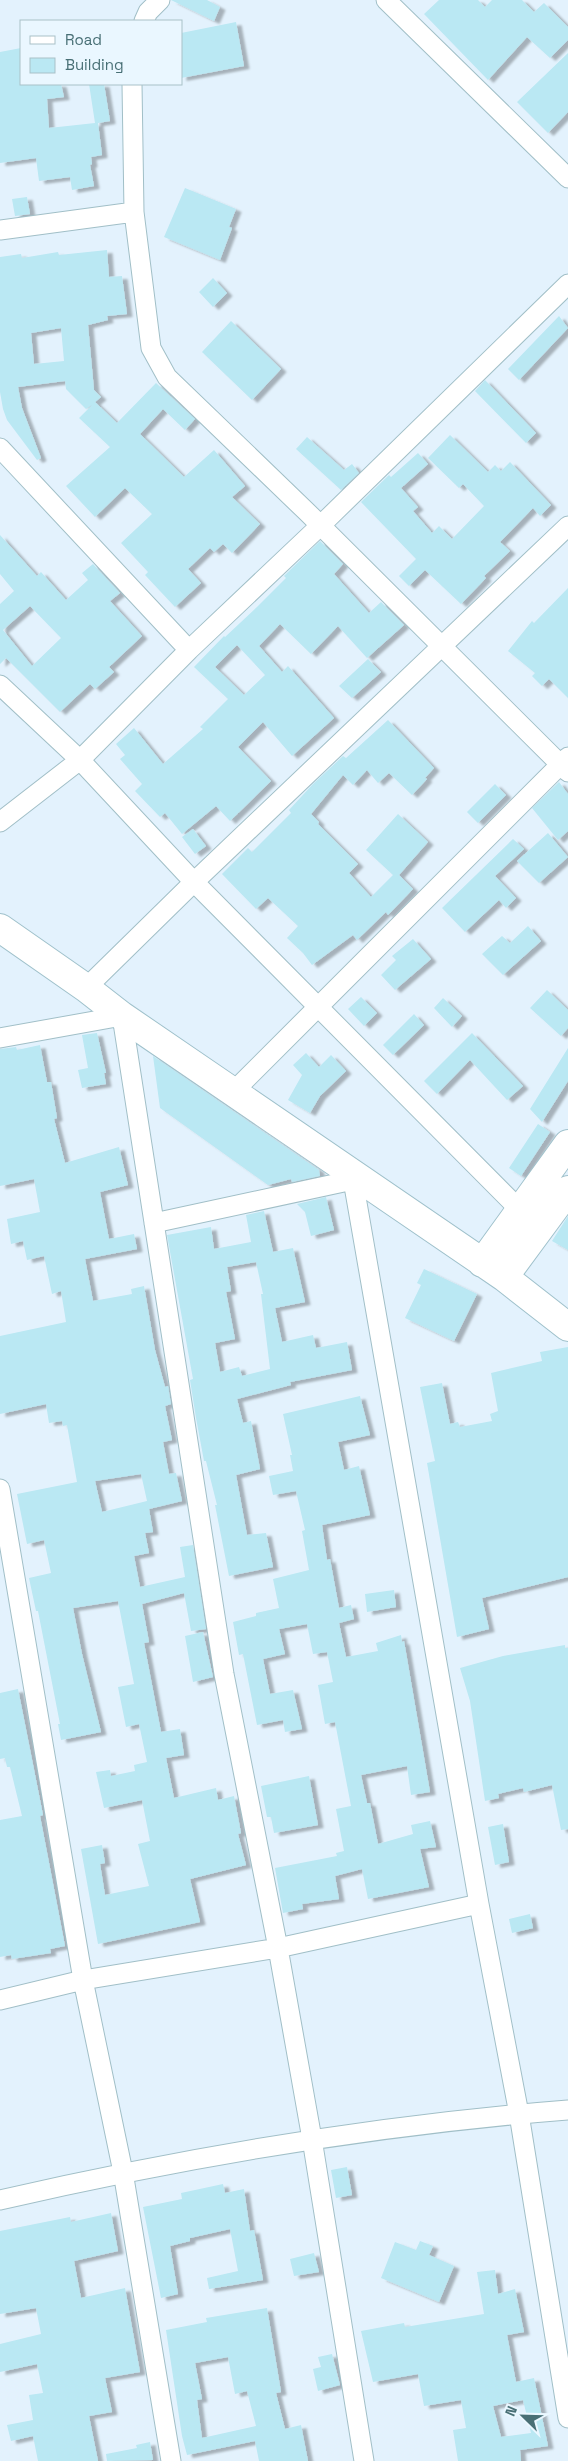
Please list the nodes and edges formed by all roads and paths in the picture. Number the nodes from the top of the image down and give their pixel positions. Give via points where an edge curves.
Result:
1 (160, 0) edge
2 (392, 2) edge
3 (144, 20) edge
4 (132, 85) edge
5 (568, 178) edge
6 (134, 212) junction
7 (0, 230) edge
8 (568, 284) edge
9 (0, 448) edge
10 (321, 525) junction
11 (568, 526) edge
12 (442, 648) junction
13 (189, 650) junction
14 (0, 685) edge
15 (80, 760) junction
16 (565, 764) edge
17 (0, 822) edge
18 (194, 882) junction
19 (0, 928) edge
20 (86, 988) junction
21 (319, 1009) junction
22 (122, 1016) junction
23 (0, 1038) edge
24 (234, 1091) junction
25 (568, 1144) edge
26 (354, 1178) junction
27 (568, 1190) edge
28 (520, 1210) junction
29 (154, 1223) junction
30 (493, 1270) junction
31 (568, 1327) edge
32 (0, 1489) edge
33 (478, 1904) junction
34 (278, 1948) junction
35 (83, 1980) junction
36 (0, 2000) edge
37 (568, 2110) edge
38 (519, 2114) junction
39 (312, 2139) junction
40 (123, 2172) junction
41 (0, 2200) edge
42 (560, 2330) edge
43 (568, 2418) edge
44 (171, 2461) edge
45 (364, 2461) edge

1 - 3 street
2 - 5 street
4 - 6 street
6 - 7 street
6 - 10 street via 151,348 167,378
8 - 10 street
9 - 13 street
10 - 12 street
10 - 13 street
11 - 12 street
12 - 16 street
12 - 18 street
13 - 15 street
14 - 15 street
15 - 17 street
15 - 18 street
16 - 21 street
18 - 20 street
18 - 21 street
19 - 20 main road
20 - 22 main road
21 - 24 street
21 - 28 street
22 - 23 street
22 - 24 main road
22 - 29 street
24 - 26 main road
25 - 28 main road
26 - 29 street
26 - 30 main road
26 - 33 street
27 - 30 main road
28 - 30 main road
29 - 34 street via 224,1674
30 - 31 main road
32 - 35 street
33 - 34 street
33 - 38 street
34 - 35 street
34 - 39 street
35 - 36 street
35 - 40 street
37 - 38 street
38 - 39 street
38 - 42 street
39 - 40 street
39 - 45 street
40 - 41 street
40 - 44 street
42 - 43 street

